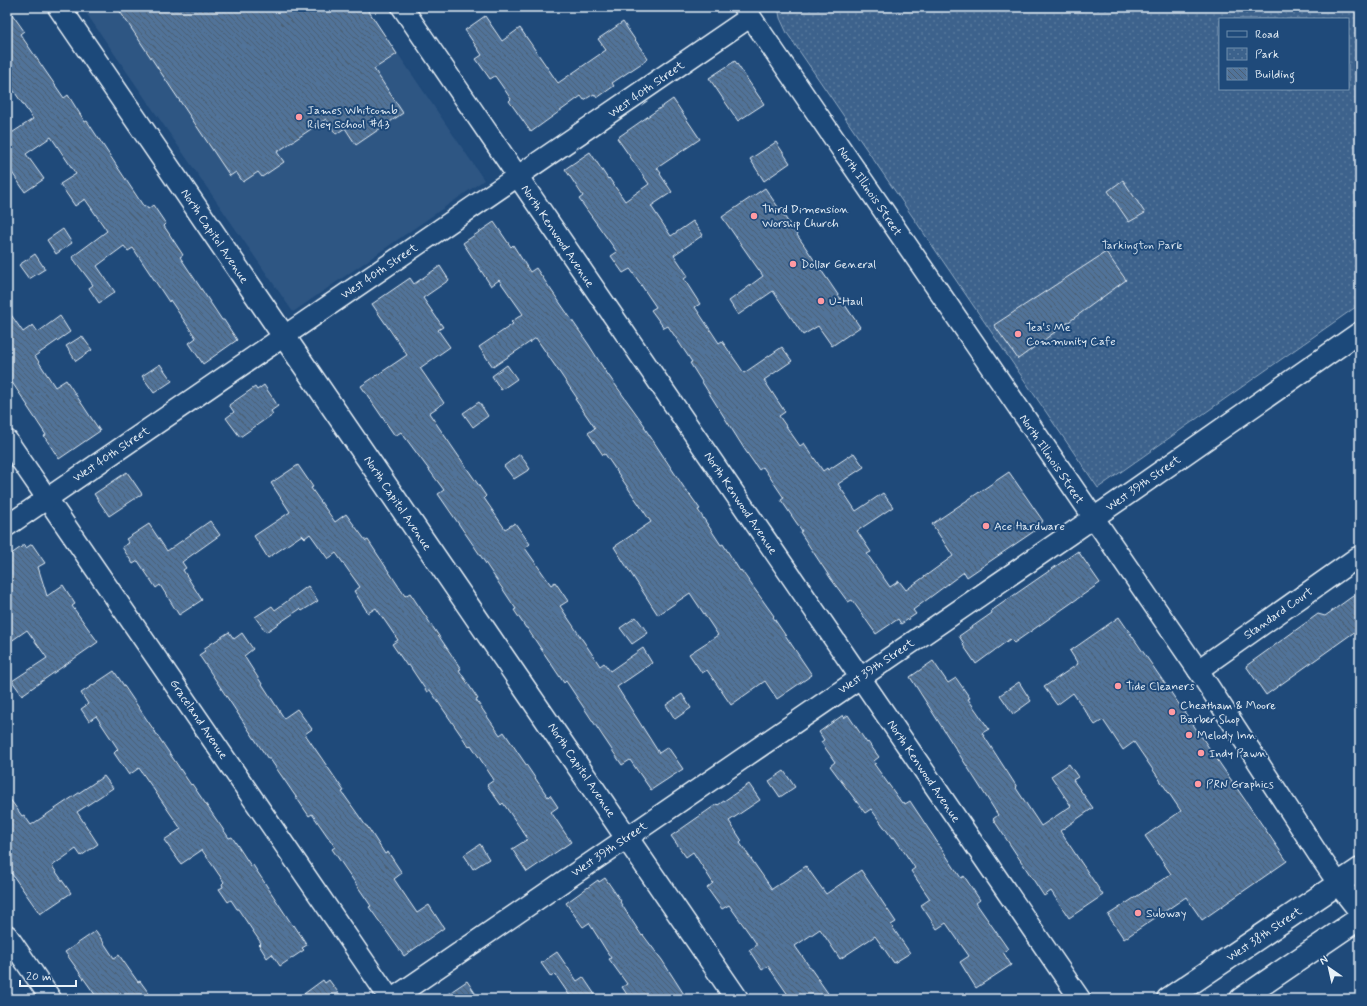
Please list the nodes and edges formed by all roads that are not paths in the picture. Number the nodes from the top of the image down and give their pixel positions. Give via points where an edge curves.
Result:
1 (59, 7) edge
2 (402, 7) edge
3 (747, 12) edge
4 (518, 177) junction
5 (1360, 332) edge
6 (284, 336) junction
7 (7, 440) edge
8 (47, 498) junction
9 (1092, 517) junction
10 (7, 526) edge
11 (1358, 557) dead end
12 (1198, 670) junction
13 (860, 678) junction
14 (627, 837) junction
15 (1360, 869) edge
16 (1338, 883) junction
17 (1360, 911) edge
18 (1360, 918) edge
19 (7, 935) edge
20 (44, 996) edge
21 (391, 999) edge
22 (737, 999) edge
23 (1080, 999) edge
24 (1168, 999) edge
25 (1242, 999) edge

1 - 6 main road, North Capitol Avenue
2 - 4 street, North Kenwood Avenue
3 - 4 street, West 40th Street
3 - 9 street, North Illinois Street
4 - 6 street, West 40th Street
4 - 13 street, North Kenwood Avenue
5 - 9 street, West 39th Street
6 - 8 street, West 40th Street
6 - 14 main road, North Capitol Avenue
7 - 8 street, Graceland Avenue
8 - 10 street, West 40th Street
8 - 21 street, Graceland Avenue
9 - 12 street, North Illinois Street
9 - 13 street, West 39th Street
11 - 12 street, Standard Court
12 - 16 street, North Illinois Street
13 - 14 street, West 39th Street
13 - 23 street, North Kenwood Avenue
14 - 21 street, West 39th Street
14 - 22 main road, North Capitol Avenue
15 - 16 main road, West 38th Street
16 - 17 main road, North Illinois Street
16 - 24 main road, West 38th Street
18 - 25 main road
19 - 20 street

